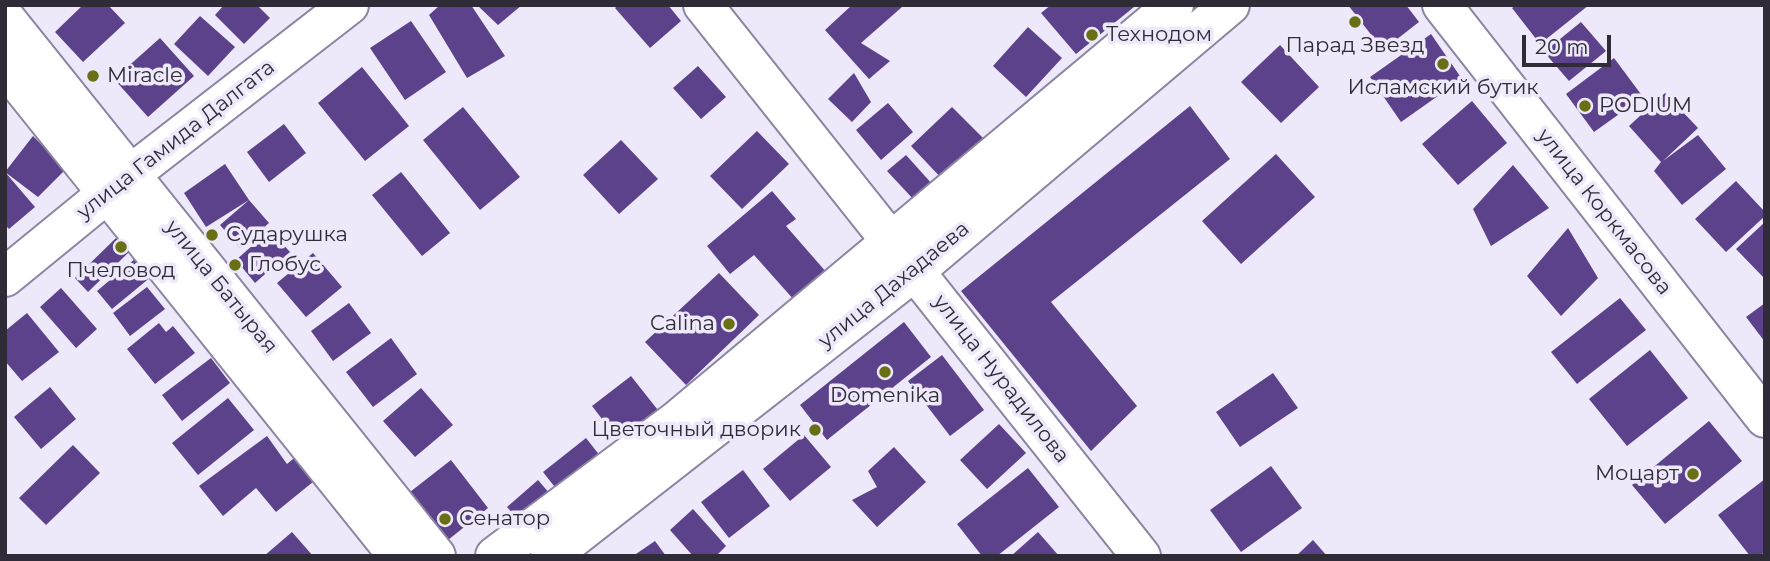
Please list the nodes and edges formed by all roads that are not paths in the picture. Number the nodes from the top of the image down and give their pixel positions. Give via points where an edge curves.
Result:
1 (349, 5) edge
2 (703, 5) edge
3 (1174, 5) edge
4 (1230, 5) edge
5 (1442, 5) edge
6 (5, 18) edge
7 (5, 66) edge
8 (119, 184) junction
9 (903, 257) junction
10 (5, 277) edge
11 (1765, 418) edge
12 (398, 556) edge
13 (436, 556) edge
14 (495, 556) edge
15 (550, 556) edge
16 (1141, 556) edge

1 - 8 main road, улица Гамида Далгата
2 - 9 main road, улица Нурадилова
3 - 9 main road, улица Дахадаева
4 - 9 main road, улица Дахадаева
5 - 11 main road, улица Коркмасова
6 - 8 main road, улица Батырая
7 - 8 main road, улица Батырая
8 - 10 main road, улица Гамида Далгата
8 - 12 main road, улица Батырая
8 - 13 main road, улица Батырая
9 - 14 main road, улица Дахадаева
9 - 15 main road, улица Дахадаева
9 - 16 main road, улица Нурадилова

